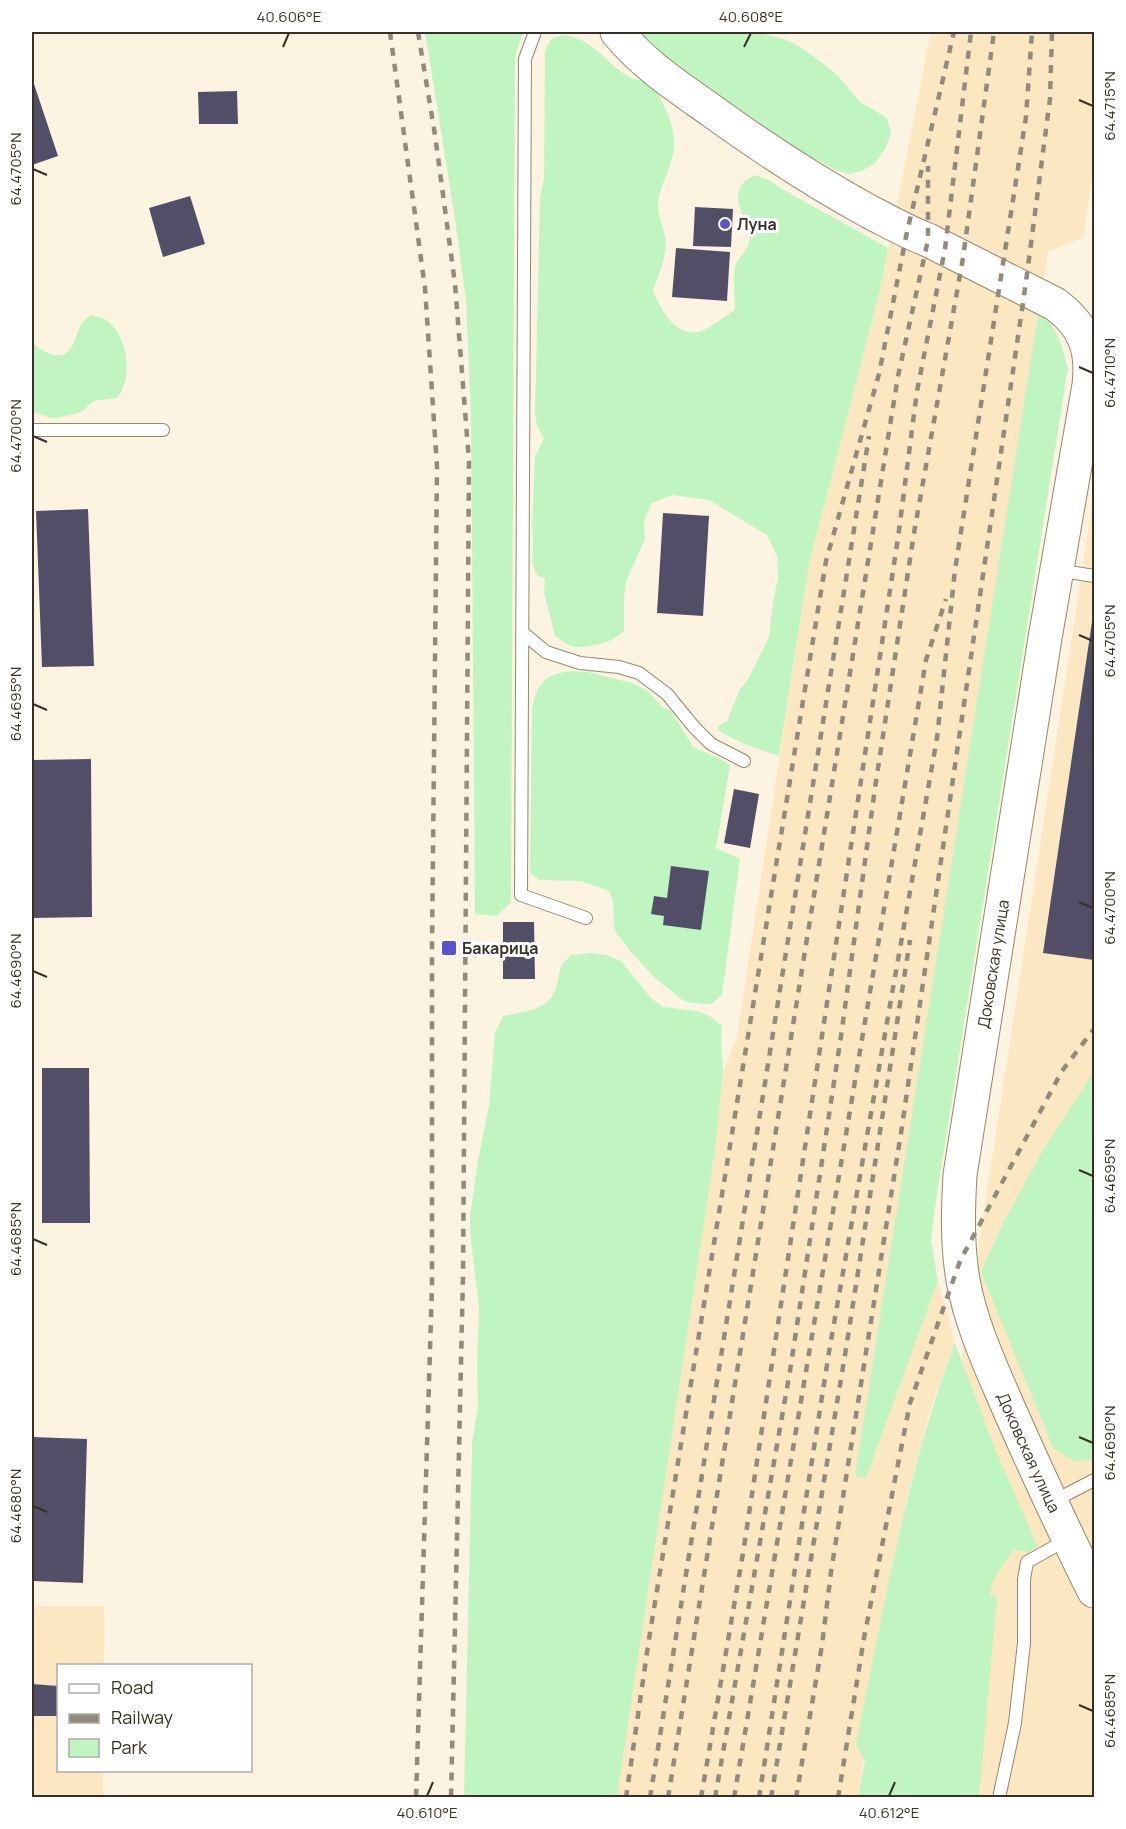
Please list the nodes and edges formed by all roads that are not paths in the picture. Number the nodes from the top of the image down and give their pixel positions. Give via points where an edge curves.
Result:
1 (534, 32) edge
2 (622, 37) edge
3 (1089, 408) edge
4 (32, 430) edge
5 (163, 430) dead end
6 (1056, 570) junction
7 (1095, 576) edge
8 (523, 633) junction
9 (744, 761) dead end
10 (586, 918) dead end
11 (1095, 1480) edge
12 (1051, 1502) junction
13 (1069, 1539) junction
14 (1095, 1591) edge
15 (999, 1797) edge

1 - 8 lane via 525,59
2 - 3 street, Доковская улица via 671,82 823,186 1062,309 1084,337 1089,354
3 - 6 street, Доковская улица
4 - 5 lane
6 - 7 lane
6 - 12 street, Доковская улица via 960,1175 958,1238 963,1282 975,1323
8 - 9 lane via 546,652 580,663 639,673 667,694 711,744
8 - 10 lane via 521,895
11 - 12 lane
12 - 13 street, Доковская улица
13 - 14 street, Доковская улица
13 - 15 lane via 1027,1562 1015,1724

